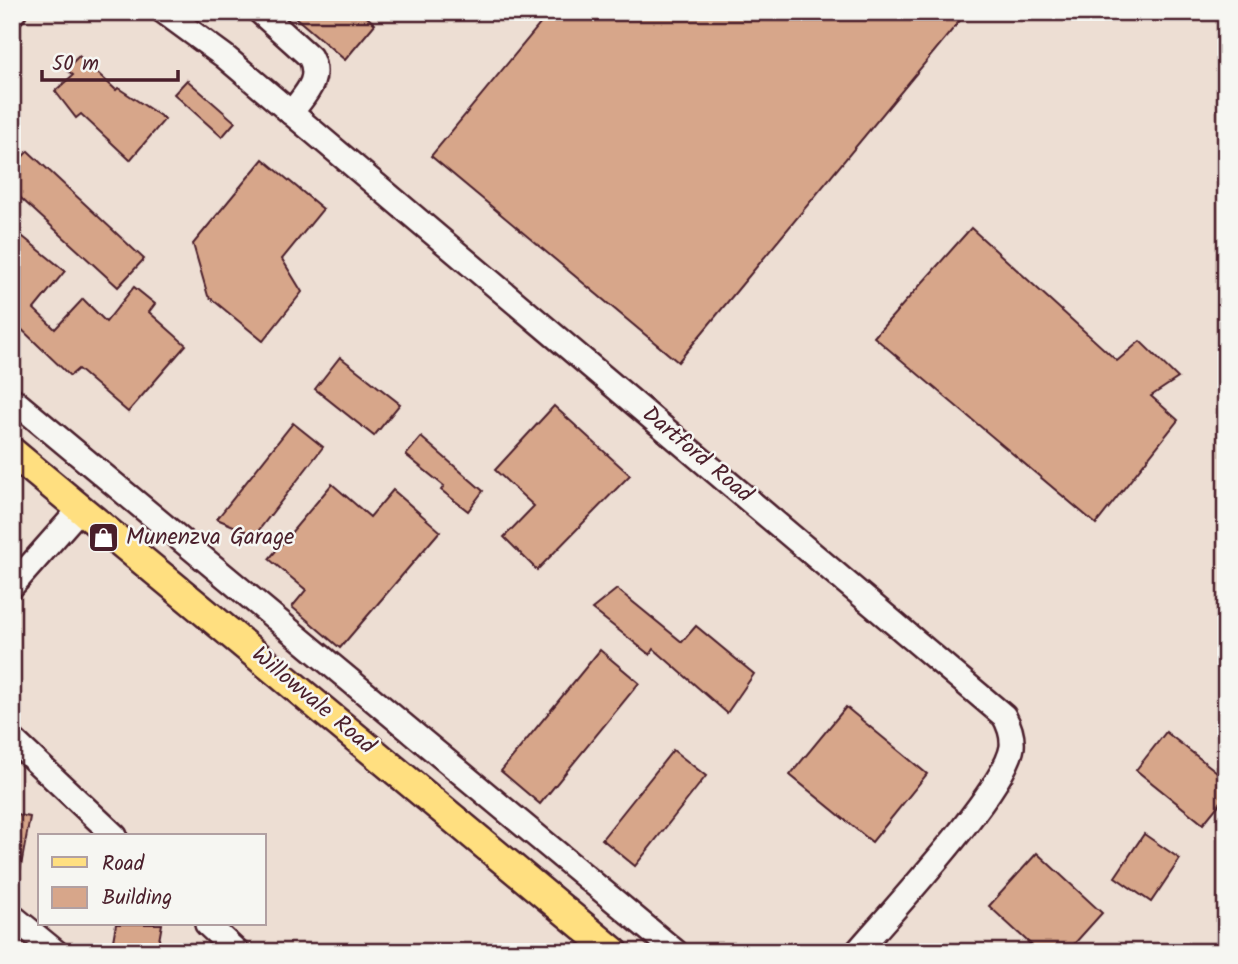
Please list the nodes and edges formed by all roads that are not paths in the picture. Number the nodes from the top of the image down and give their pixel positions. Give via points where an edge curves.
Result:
1 (164, 12) edge
2 (260, 12) edge
3 (291, 113) junction
4 (12, 399) edge
5 (12, 452) edge
6 (81, 508) junction
7 (12, 586) edge
8 (12, 739) edge
9 (113, 834) edge
10 (12, 916) edge
11 (209, 926) edge
12 (57, 952) edge
13 (237, 952) edge
14 (614, 952) edge
15 (676, 952) edge
16 (857, 952) edge

1 - 3 street, Dartford Road
2 - 3 street via 315,66 316,76
3 - 16 street, Dartford Road via 1004,716 1012,747 1000,774 980,806
4 - 15 street
5 - 6 main road, Willowvale Road
6 - 7 street
6 - 14 main road, Willowvale Road
8 - 9 street
10 - 12 street
11 - 13 street

